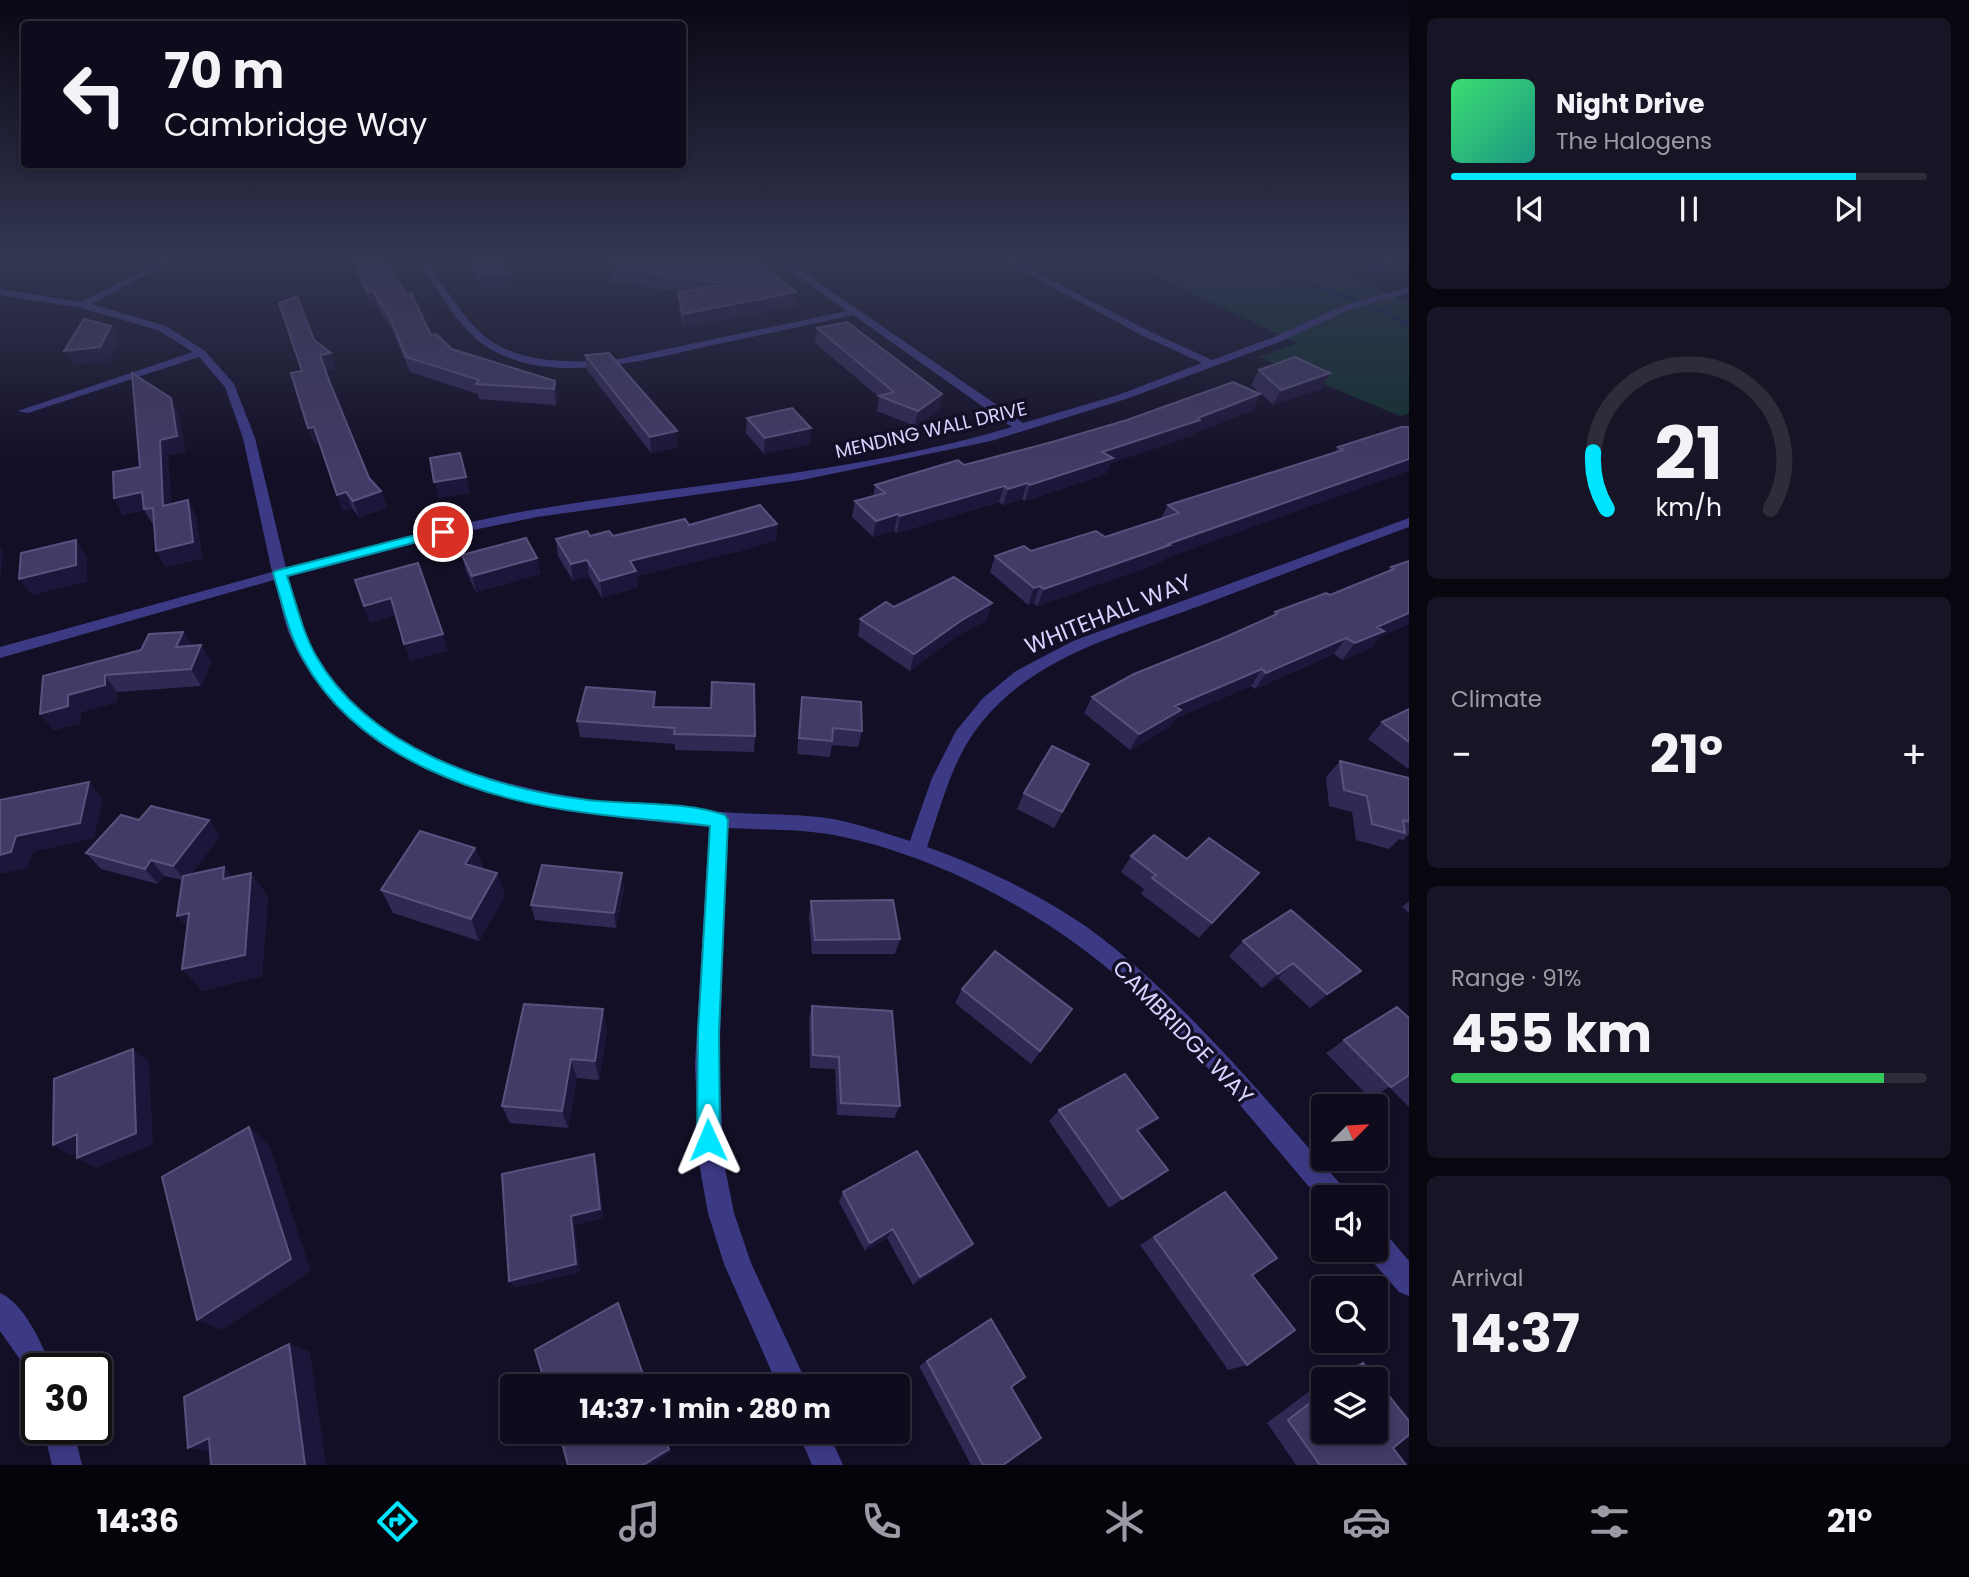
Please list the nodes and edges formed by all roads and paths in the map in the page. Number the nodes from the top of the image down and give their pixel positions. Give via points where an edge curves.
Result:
1 (156, 326) edge
2 (470, 326) edge
3 (788, 326) edge
4 (877, 326) edge
5 (1133, 326) edge
6 (1306, 326) edge
7 (201, 353) junction
8 (1212, 364) junction
9 (24, 411) dead end
10 (1022, 428) junction
11 (1409, 522) edge
12 (280, 573) junction
13 (0, 653) edge
14 (719, 820) junction
15 (915, 851) junction
16 (1324, 1185) edge
17 (1388, 1258) edge
18 (1409, 1282) edge
19 (0, 1307) edge
20 (31, 1353) edge
21 (788, 1374) edge
22 (61, 1444) edge
23 (818, 1444) edge
24 (66, 1465) edge
25 (828, 1465) edge

1 - 7 street, CAMBRIDGE WAY
2 - 3 street via 497,349 540,361 583,365 619,362
4 - 10 street
5 - 8 street
6 - 8 street, MENDING WALL DRIVE
7 - 9 street
7 - 12 street, CAMBRIDGE WAY via 230,386 249,438
8 - 10 street, MENDING WALL DRIVE
10 - 12 street, MENDING WALL DRIVE via 823,472 537,513
11 - 15 street, WHITEHALL WAY via 1079,645 1009,682 979,713 950,756
12 - 13 street, MENDING WALL DRIVE
12 - 14 street, CAMBRIDGE WAY via 299,636 326,683 381,735 425,760 528,796
14 - 15 street, CAMBRIDGE WAY via 832,827
14 - 21 street via 708,1032 708,1140 728,1233
15 - 16 street, CAMBRIDGE WAY via 974,872 1104,952 1192,1035
17 - 18 street
19 - 20 street
22 - 24 street
23 - 25 street

